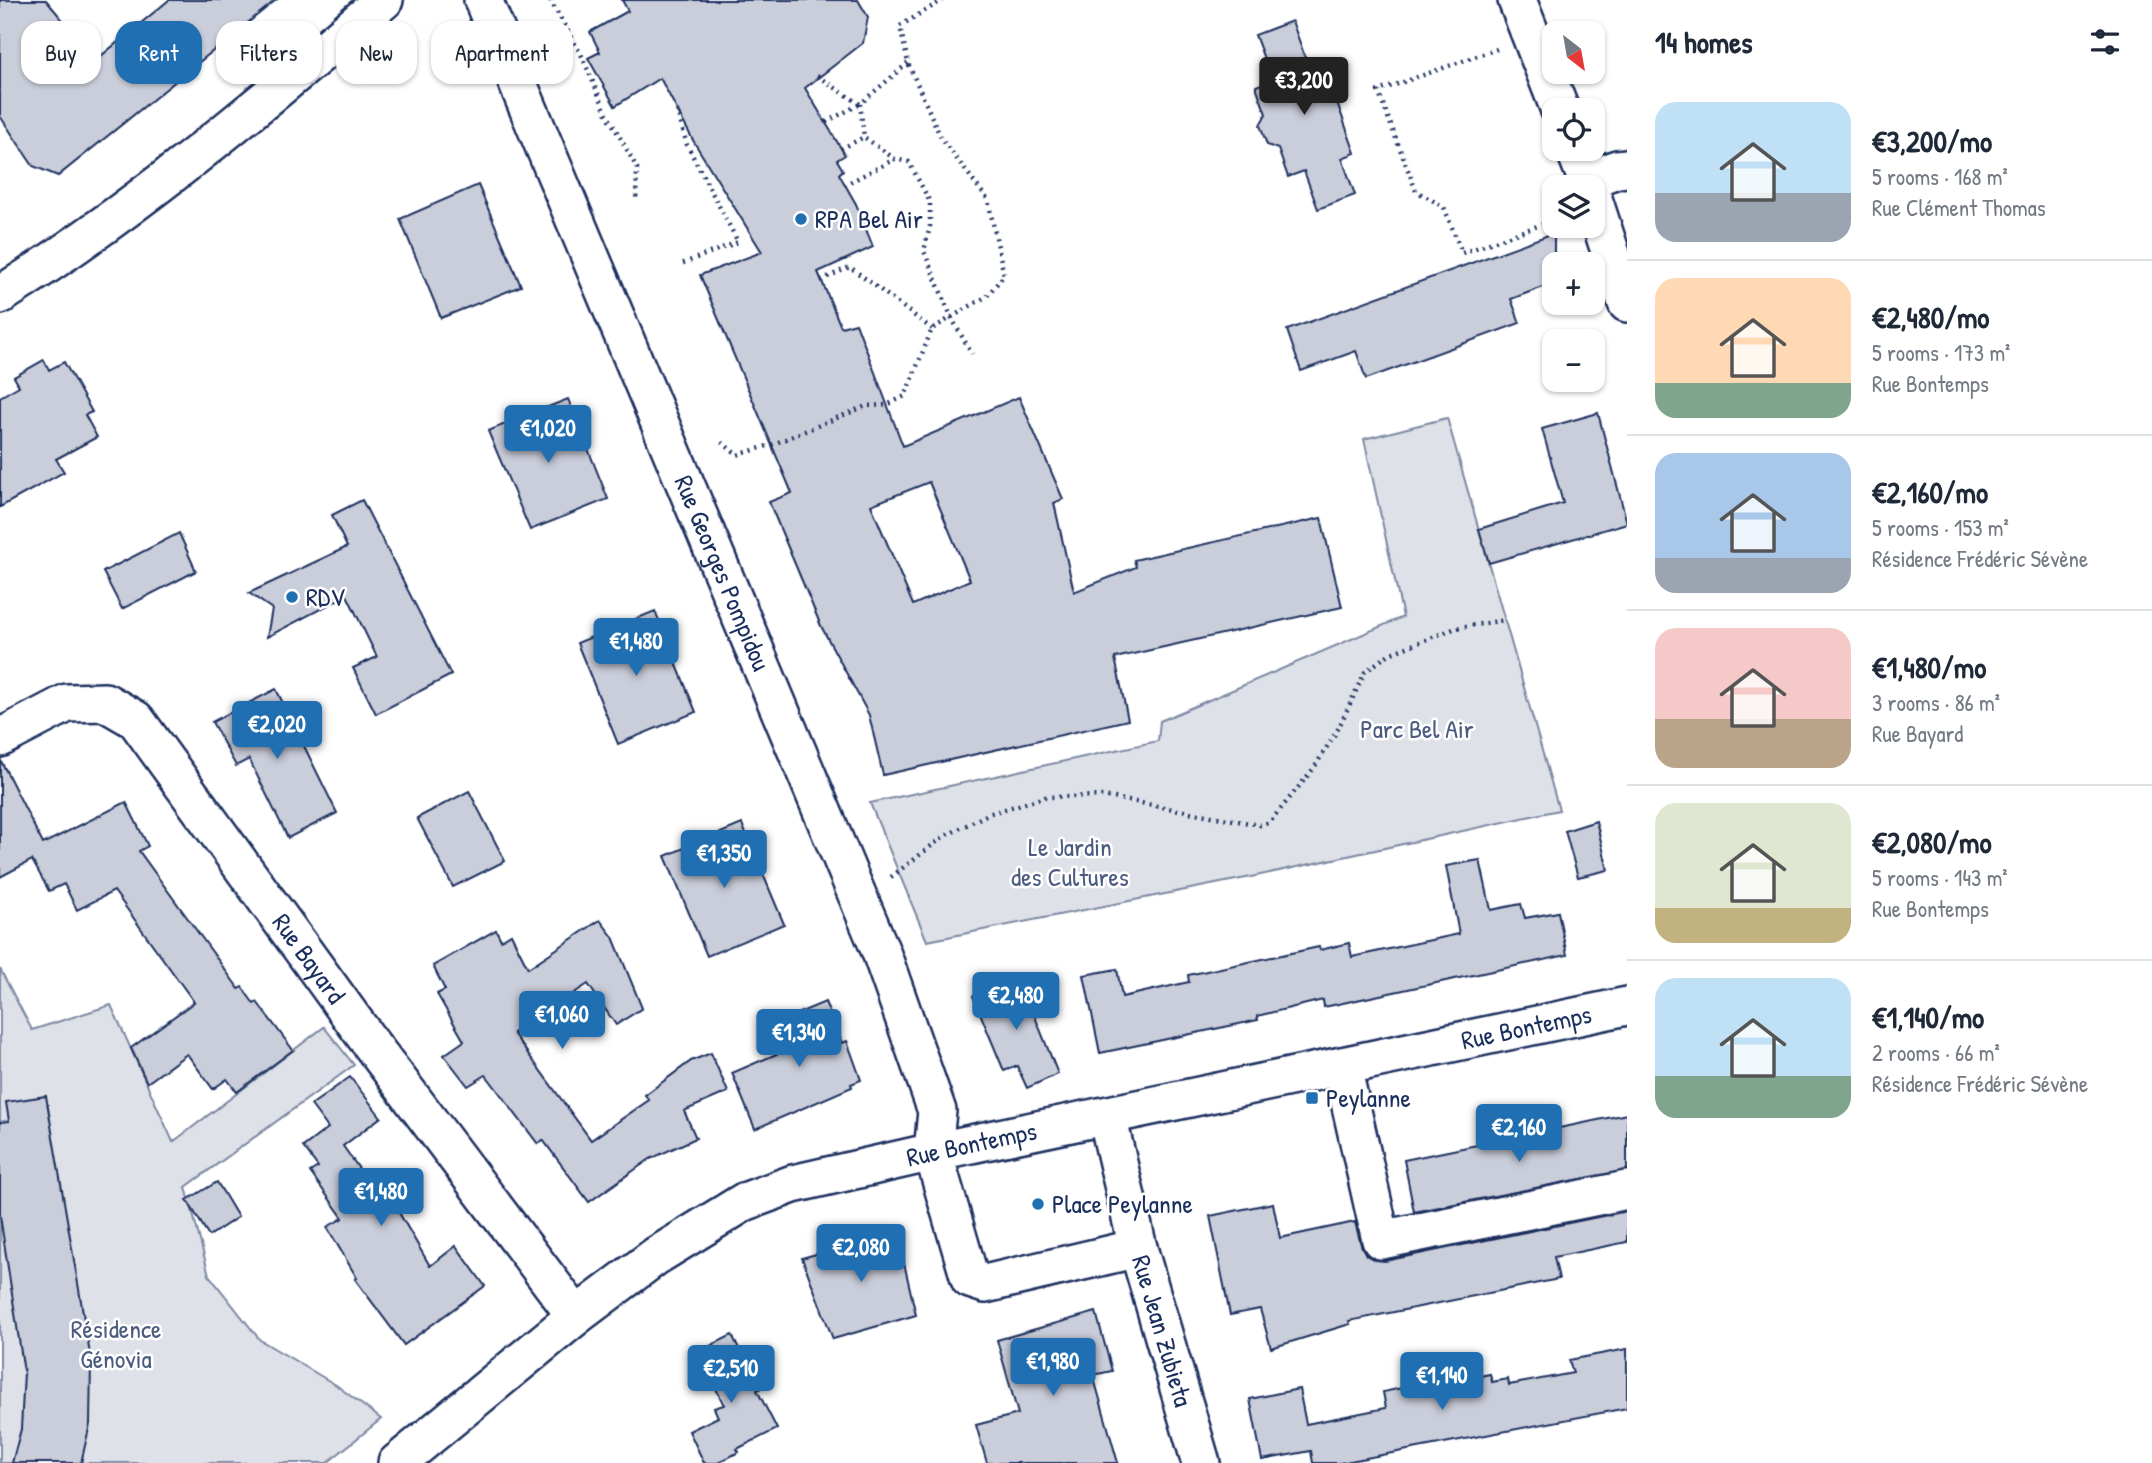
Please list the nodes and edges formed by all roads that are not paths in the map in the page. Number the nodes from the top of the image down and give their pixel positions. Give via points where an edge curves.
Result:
1 (384, 0) edge
2 (483, 0) edge
3 (1517, 0) edge
4 (1555, 98) edge
5 (1627, 168) edge
6 (1596, 175) edge
7 (1605, 236) edge
8 (0, 295) edge
9 (1627, 303) edge
10 (0, 738) edge
11 (1627, 1006) edge
12 (1342, 1066) junction
13 (1107, 1116) junction
14 (933, 1152) junction
15 (1627, 1189) edge
16 (1138, 1248) junction
17 (576, 1316) junction
18 (397, 1463) edge
19 (1201, 1463) edge

1 - 8 street via 118,216
2 - 14 street, Rue Georges Pompidou via 881,952 937,1111
3 - 4 street
5 - 6 street
7 - 9 street
10 - 17 street, Rue Bayard via 67,703 105,702 136,720 365,1037
11 - 12 street, Rue Bontemps
12 - 13 street, Rue Bontemps
12 - 15 street via 1381,1240
13 - 14 street, Rue Bontemps
13 - 16 street, Rue Jean Zubieta
14 - 16 street via 970,1279 985,1284
14 - 17 street, Rue Bontemps via 793,1184 744,1202 656,1256
16 - 19 street, Rue Jean Zubieta
17 - 18 street, Rue Bontemps

